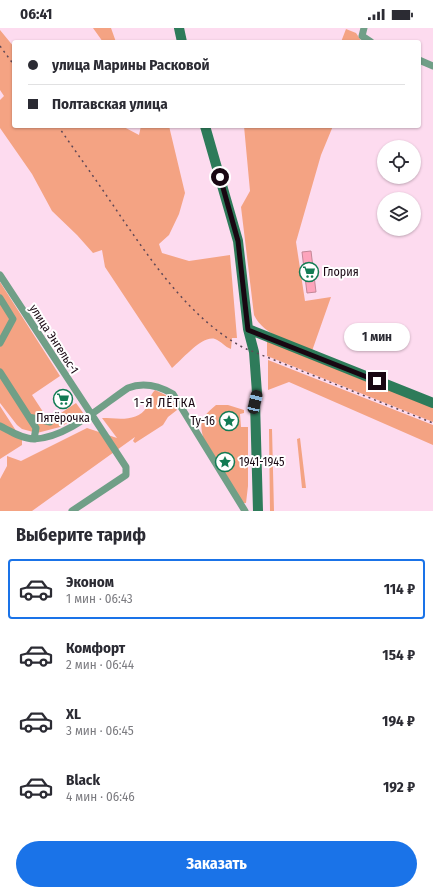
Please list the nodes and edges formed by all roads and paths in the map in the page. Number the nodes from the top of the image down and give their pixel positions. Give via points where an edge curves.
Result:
1 (179, 28) edge
2 (364, 28) edge
3 (182, 40) edge
4 (368, 40) edge
5 (421, 61) edge
6 (433, 66) edge
7 (206, 128) edge
8 (0, 275) edge
9 (0, 298) edge
10 (248, 330) junction
11 (0, 343) edge
12 (0, 372) edge
13 (433, 403) edge
14 (91, 414) junction
15 (29, 417) junction
16 (50, 422) dead end
17 (0, 426) edge
18 (34, 439) junction
19 (72, 511) edge
20 (245, 511) edge
21 (258, 511) edge

1 - 3 main road
2 - 4 street via 362,36
5 - 6 street
7 - 10 main road via 238,241
8 - 14 street, улица Энгельс-1
9 - 11 street via 14,319
10 - 13 main road
10 - 21 main road via 254,352 257,393 255,402
12 - 15 street
14 - 18 street via 59,434
14 - 19 street, улица Энгельс-1 via 118,454 126,468 126,475
14 - 20 street via 128,388 138,384 173,394
15 - 16 street
15 - 18 street via 36,428
17 - 18 street

